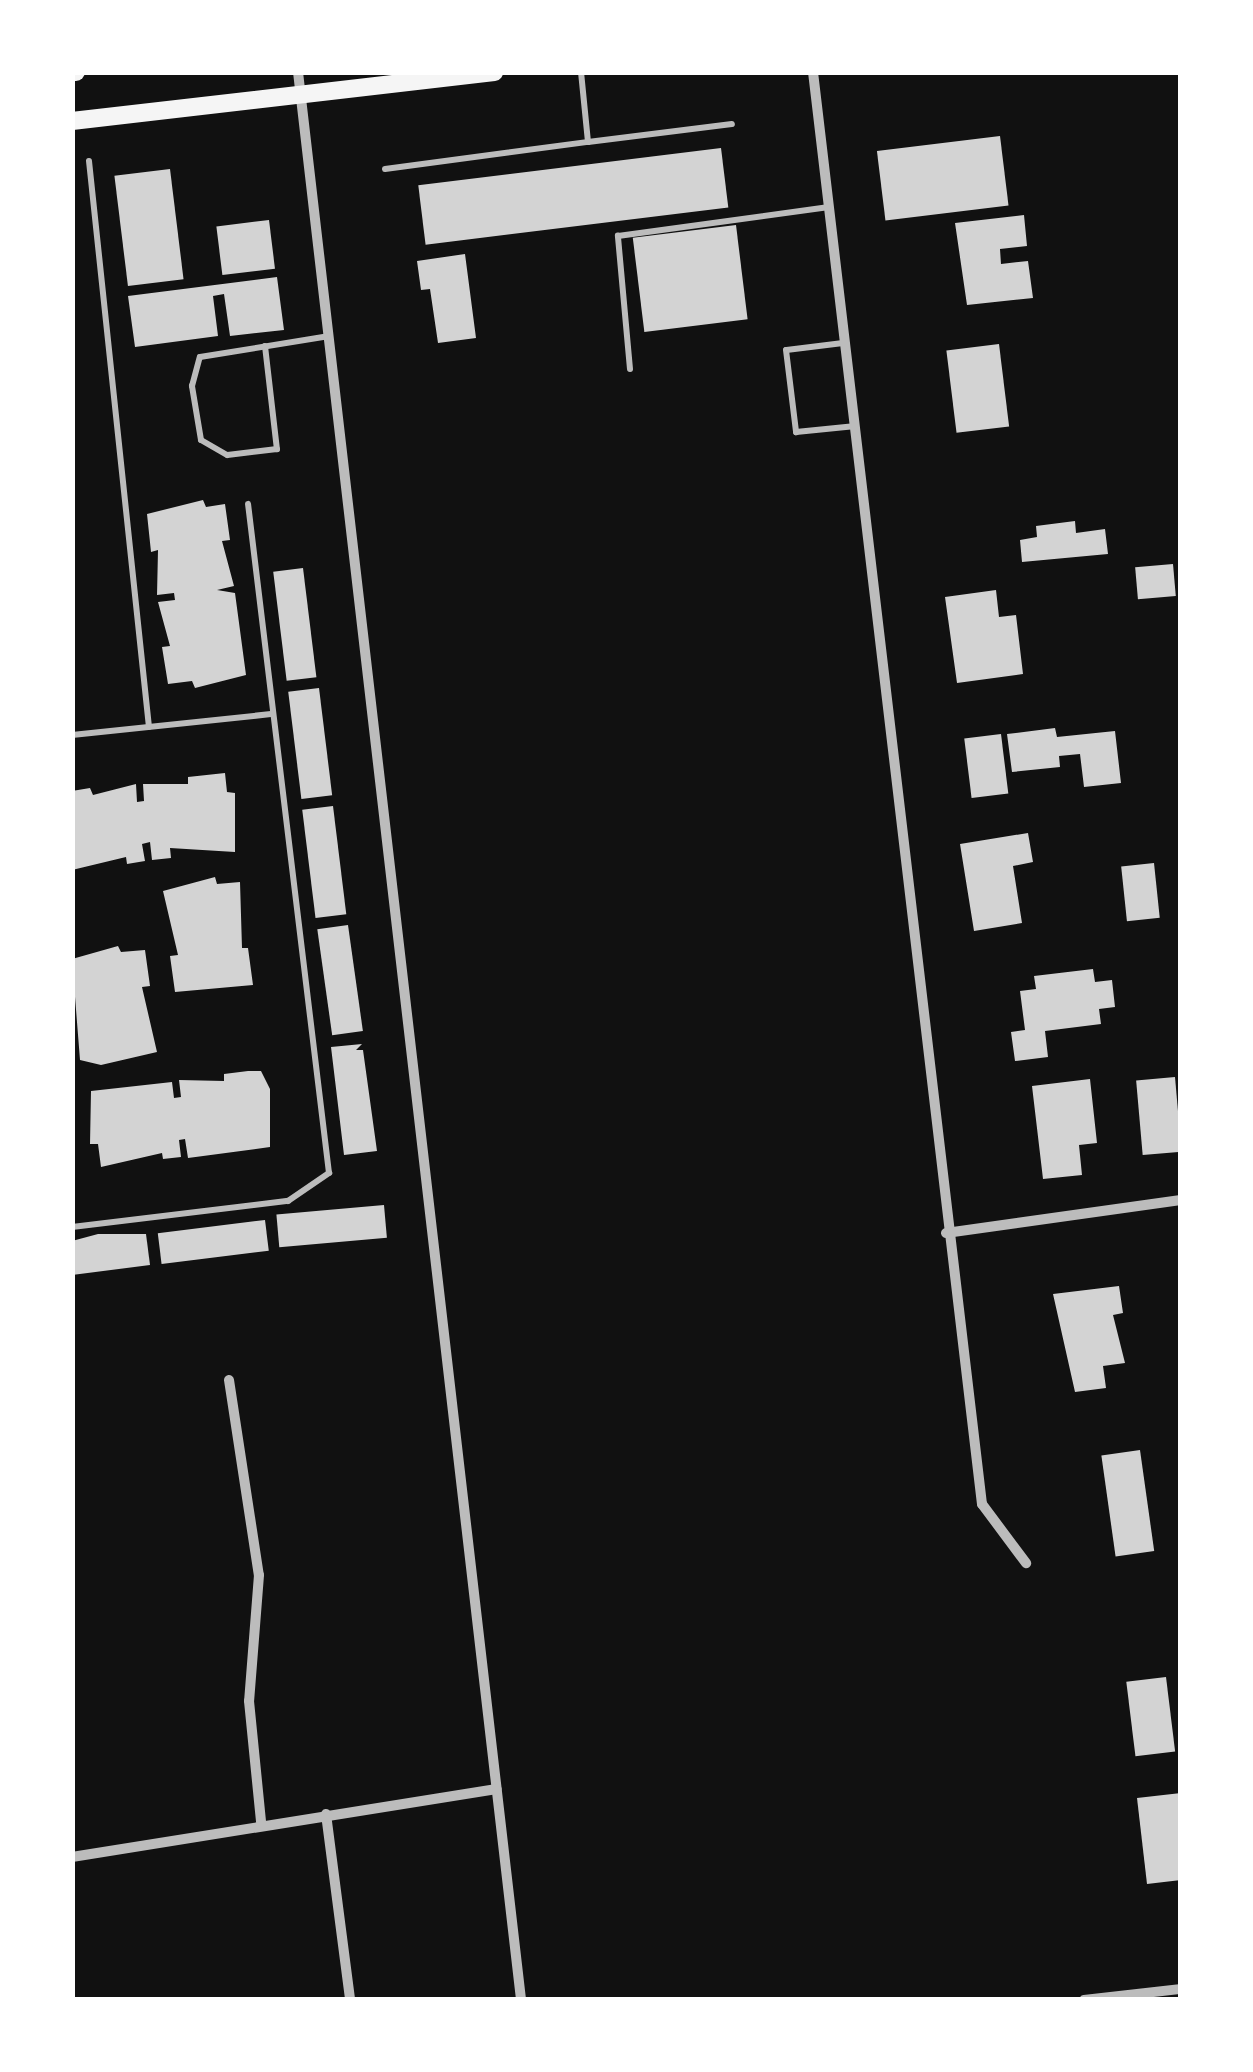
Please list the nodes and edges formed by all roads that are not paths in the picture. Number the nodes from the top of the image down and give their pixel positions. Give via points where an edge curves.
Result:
1 (298, 72) edge
2 (494, 72) edge
3 (581, 72) edge
4 (813, 72) edge
5 (302, 96) junction
6 (72, 121) edge
7 (732, 124) dead end
8 (588, 142) junction
9 (89, 161) dead end
10 (385, 169) dead end
11 (830, 207) junction
12 (329, 336) junction
13 (846, 342) junction
14 (265, 346) junction
15 (630, 368) dead end
16 (856, 426) junction
17 (248, 503) dead end
18 (271, 714) junction
19 (149, 727) junction
20 (72, 735) edge
21 (1181, 1200) edge
22 (72, 1227) edge
23 (946, 1233) junction
24 (229, 1380) dead end
25 (1026, 1563) dead end
26 (497, 1789) junction
27 (326, 1814) junction
28 (260, 1822) junction
29 (72, 1857) edge
30 (1181, 1989) edge
31 (350, 2000) edge
32 (521, 2000) edge
33 (1084, 2000) edge

1 - 5 street
2 - 5 main road
3 - 8 lane
4 - 11 street
5 - 6 main road
5 - 12 street
7 - 8 lane
8 - 10 lane
9 - 19 lane
11 - 13 street
11 - 15 lane via 618,236
12 - 14 lane
12 - 26 street
13 - 16 street
13 - 16 lane via 786,350 796,432
14 - 14 lane via 200,357 192,386 201,440 227,455 277,449
16 - 23 street
17 - 18 lane
18 - 19 lane
18 - 22 lane via 328,1173 288,1201
19 - 20 lane
21 - 23 street
23 - 25 street via 982,1504
24 - 28 street via 259,1575 249,1701
26 - 27 street
26 - 32 street
27 - 28 street
27 - 31 street
28 - 29 street
30 - 33 street

